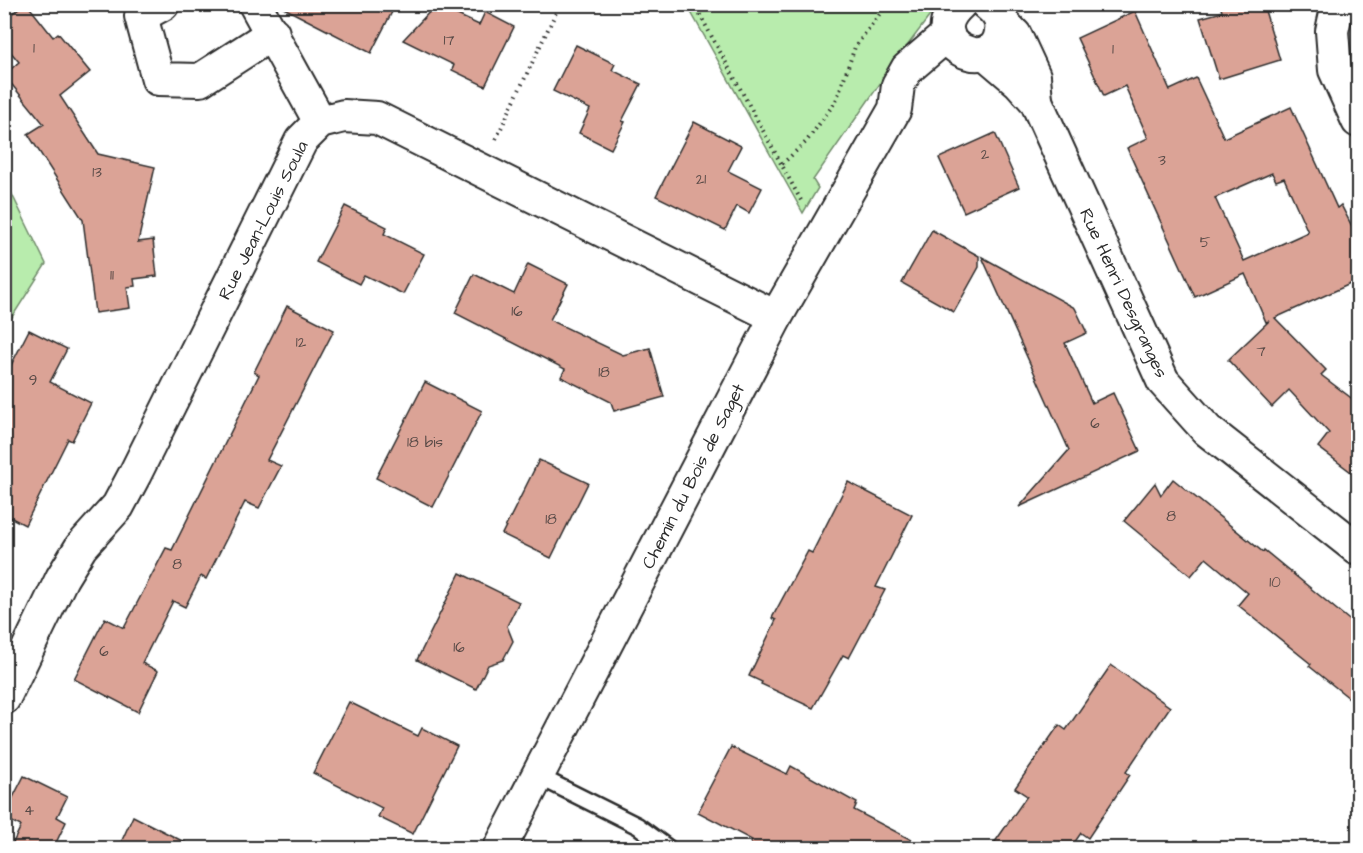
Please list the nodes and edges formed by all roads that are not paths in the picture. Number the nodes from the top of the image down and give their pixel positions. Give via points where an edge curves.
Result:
1 (163, 4) edge
2 (255, 4) edge
3 (960, 4) edge
4 (1338, 4) edge
5 (995, 10) edge
6 (273, 33) junction
7 (965, 46) junction
8 (1036, 101) junction
9 (1359, 121) edge
10 (320, 122) junction
11 (776, 317) junction
12 (1359, 549) edge
13 (4, 698) edge
14 (538, 776) junction
15 (500, 849) edge
16 (668, 849) edge

1 - 6 street via 141,16 158,79 200,80
2 - 6 street
3 - 7 street via 947,23
4 - 9 street via 1332,31 1335,70
5 - 7 street, Chemin du Bois de Saget via 1001,34 995,45
5 - 8 street, Rue Henri Desgranges via 1015,35 1034,76
6 - 10 street
7 - 8 street, Rue Henri Desgranges via 1019,82
7 - 11 street, Chemin du Bois de Saget via 907,69 898,85 894,109
8 - 12 street, Rue Henri Desgranges via 1163,381 1207,430
10 - 11 street, Rue Jean-Louis Soula via 344,116 377,118
10 - 13 street, Rue Jean-Louis Soula via 301,141 118,506 81,547 62,578
11 - 14 street, Chemin du Bois de Saget
14 - 15 street, Chemin du Bois de Saget
14 - 16 lane via 638,826

